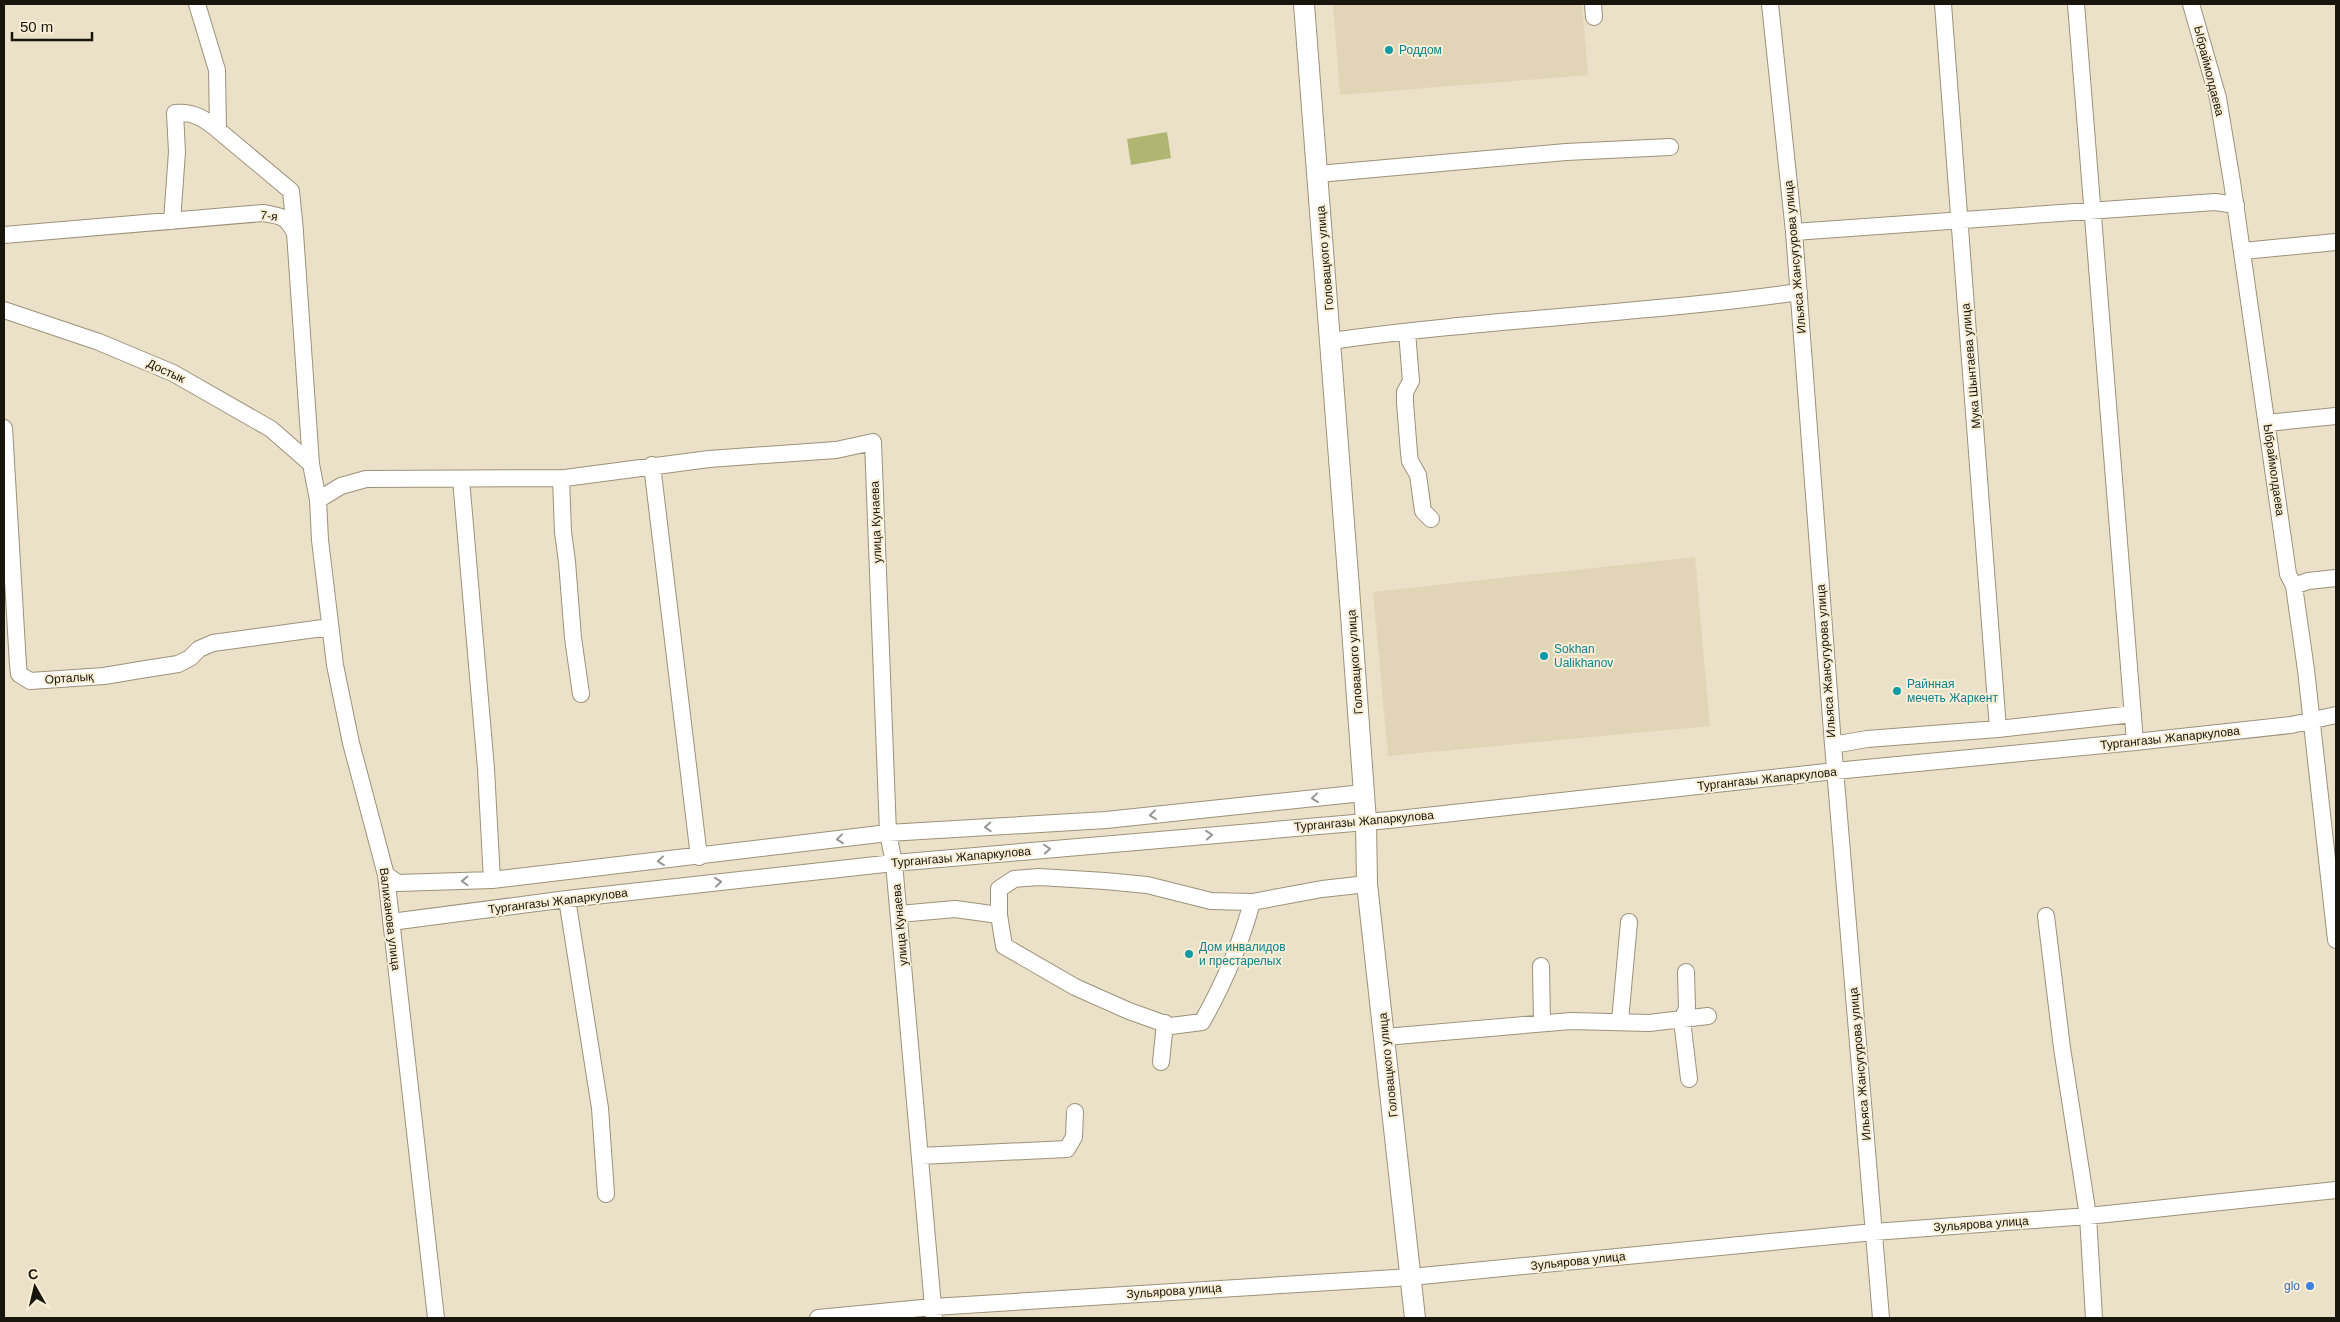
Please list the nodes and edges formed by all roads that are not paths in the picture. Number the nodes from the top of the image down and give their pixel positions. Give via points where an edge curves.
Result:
1 (197, 4) edge
2 (1304, 4) edge
3 (1770, 4) edge
4 (1943, 4) edge
5 (2076, 4) edge
6 (2191, 4) edge
7 (218, 130) junction
8 (1670, 147) dead end
9 (1318, 174) junction
10 (2236, 205) junction
11 (2092, 211) junction
12 (172, 221) junction
13 (1960, 221) junction
14 (1794, 232) junction
15 (296, 233) junction
16 (4, 235) edge
17 (2336, 242) edge
18 (2243, 251) junction
19 (1798, 292) junction
20 (4, 310) edge
21 (1407, 332) junction
22 (1332, 341) junction
23 (2336, 416) edge
24 (4, 420) edge
25 (2267, 423) junction
26 (4, 428) edge
27 (311, 464) junction
28 (652, 465) junction
29 (561, 478) junction
30 (461, 479) junction
31 (318, 500) junction
32 (1431, 519) dead end
33 (2336, 578) edge
34 (2294, 586) junction
35 (330, 627) junction
36 (581, 694) dead end
37 (2133, 714) junction
38 (2336, 715) edge
39 (2310, 719) junction
40 (1998, 728) junction
41 (2135, 742) junction
42 (1833, 745) junction
43 (1835, 771) junction
44 (1363, 793) junction
45 (1366, 821) junction
46 (888, 833) junction
47 (699, 857) junction
48 (894, 863) junction
49 (386, 875) junction
50 (492, 880) junction
51 (1367, 884) junction
52 (567, 899) junction
53 (1252, 902) junction
54 (899, 914) junction
55 (999, 914) junction
56 (2046, 916) dead end
57 (391, 922) junction
58 (1629, 922) dead end
59 (2336, 940) edge
60 (1540, 966) dead end
61 (1686, 972) dead end
62 (1708, 1016) dead end
63 (1682, 1020) junction
64 (1620, 1021) junction
65 (1164, 1023) junction
66 (1542, 1023) junction
67 (1385, 1037) junction
68 (1161, 1062) dead end
69 (1689, 1079) dead end
70 (1075, 1112) dead end
71 (920, 1156) junction
72 (2336, 1190) edge
73 (606, 1194) dead end
74 (2088, 1216) junction
75 (1874, 1232) junction
76 (1412, 1277) junction
77 (933, 1312) edge
78 (436, 1318) edge
79 (818, 1318) edge
80 (1415, 1318) edge
81 (1881, 1318) edge
82 (2094, 1318) edge

1 - 7 street via 216,70
2 - 9 main road, Головацкого улица
3 - 14 street, Ильяса Жансугурова улица
4 - 13 street, Мука Шынтаева улица
5 - 11 street
6 - 10 street, Ыбраймолдаева via 2218,98
7 - 12 street via 198,116 175,113 177,152
7 - 15 street via 291,191
8 - 9 street via 1491,158
9 - 22 main road, Головацкого улица
10 - 11 street via 2215,202
10 - 18 street, Ыбраймолдаева
11 - 13 street
11 - 37 street
12 - 15 street, 7-я via 263,213 281,216 290,222
12 - 16 street, 7-я
13 - 14 street
13 - 40 street, Мука Шынтаева улица
14 - 19 street, Ильяса Жансугурова улица
15 - 27 street
17 - 18 street
18 - 25 street, Ыбраймолдаева
19 - 21 street
19 - 42 street, Ильяса Жансугурова улица
20 - 27 street, Достык via 99,342 172,373 271,429
21 - 22 street
21 - 32 street via 1411,381 1404,392 1410,461 1418,475 1423,511
22 - 44 main road, Головацкого улица
23 - 25 street
24 - 26 street
25 - 34 street, Ыбраймолдаева via 2288,574
26 - 35 street, Орталық via 18,665 19,674 30,681 104,676 162,667 178,664 199,649 213,644
27 - 31 street, Валиханова улица
28 - 29 street
28 - 46 street, улица Кунаева via 836,450 873,442
28 - 47 street
29 - 30 street
29 - 36 street via 572,638
30 - 31 street via 366,479 341,486
30 - 50 street via 486,769
31 - 35 street, Валиханова улица
33 - 34 street
34 - 39 street, Ыбраймолдаева
35 - 49 street, Валиханова улица via 351,744
37 - 40 street
37 - 41 street
38 - 39 street, Тургангазы Жапаркулова
39 - 41 street, Тургангазы Жапаркулова via 2291,725
39 - 59 street, Ыбраймолдаева
40 - 42 street
41 - 43 street, Тургангазы Жапаркулова
42 - 43 street, Ильяса Жансугурова улица
43 - 45 street, Тургангазы Жапаркулова
43 - 75 street, Ильяса Жансугурова улица
44 - 45 main road, Головацкого улица
44 -> 46 street via 1106,820
48 -> 45 street, Тургангазы Жапаркулова
45 - 51 main road, Головацкого улица
46 -> 47 street
46 - 48 street, улица Кунаева
47 -> 50 street
52 -> 48 street, Тургангазы Жапаркулова
48 - 54 street, улица Кунаева
50 -> 49 street via 398,883
49 - 57 street, Валиханова улица
51 - 53 street
51 - 67 main road, Головацкого улица
52 - 57 street, Тургангазы Жапаркулова
52 - 73 street via 600,1108
53 - 55 street via 1211,901 1147,885 1039,877 1014,879 999,889
53 - 65 street via 1244,929 1202,1022 1171,1026
54 - 55 street via 955,909
54 - 71 street, улица Кунаева
55 - 65 street via 1004,946 1074,988
56 - 74 street
57 - 78 street, Валиханова улица
58 - 64 street
60 - 66 street
61 - 63 street via 1687,1008
62 - 63 street
63 - 64 street
63 - 69 street
64 - 66 street
65 - 68 street
66 - 67 street
67 - 76 main road, Головацкого улица
70 - 71 street via 1074,1137 1067,1149
71 - 77 street, улица Кунаева
72 - 74 street, Зульярова улица
74 - 75 street, Зульярова улица
74 - 82 street
75 - 76 street, Зульярова улица
75 - 81 street, Ильяса Жансугурова улица
76 - 77 street, Зульярова улица
76 - 80 main road, Головацкого улица
77 - 79 street, Зульярова улица

